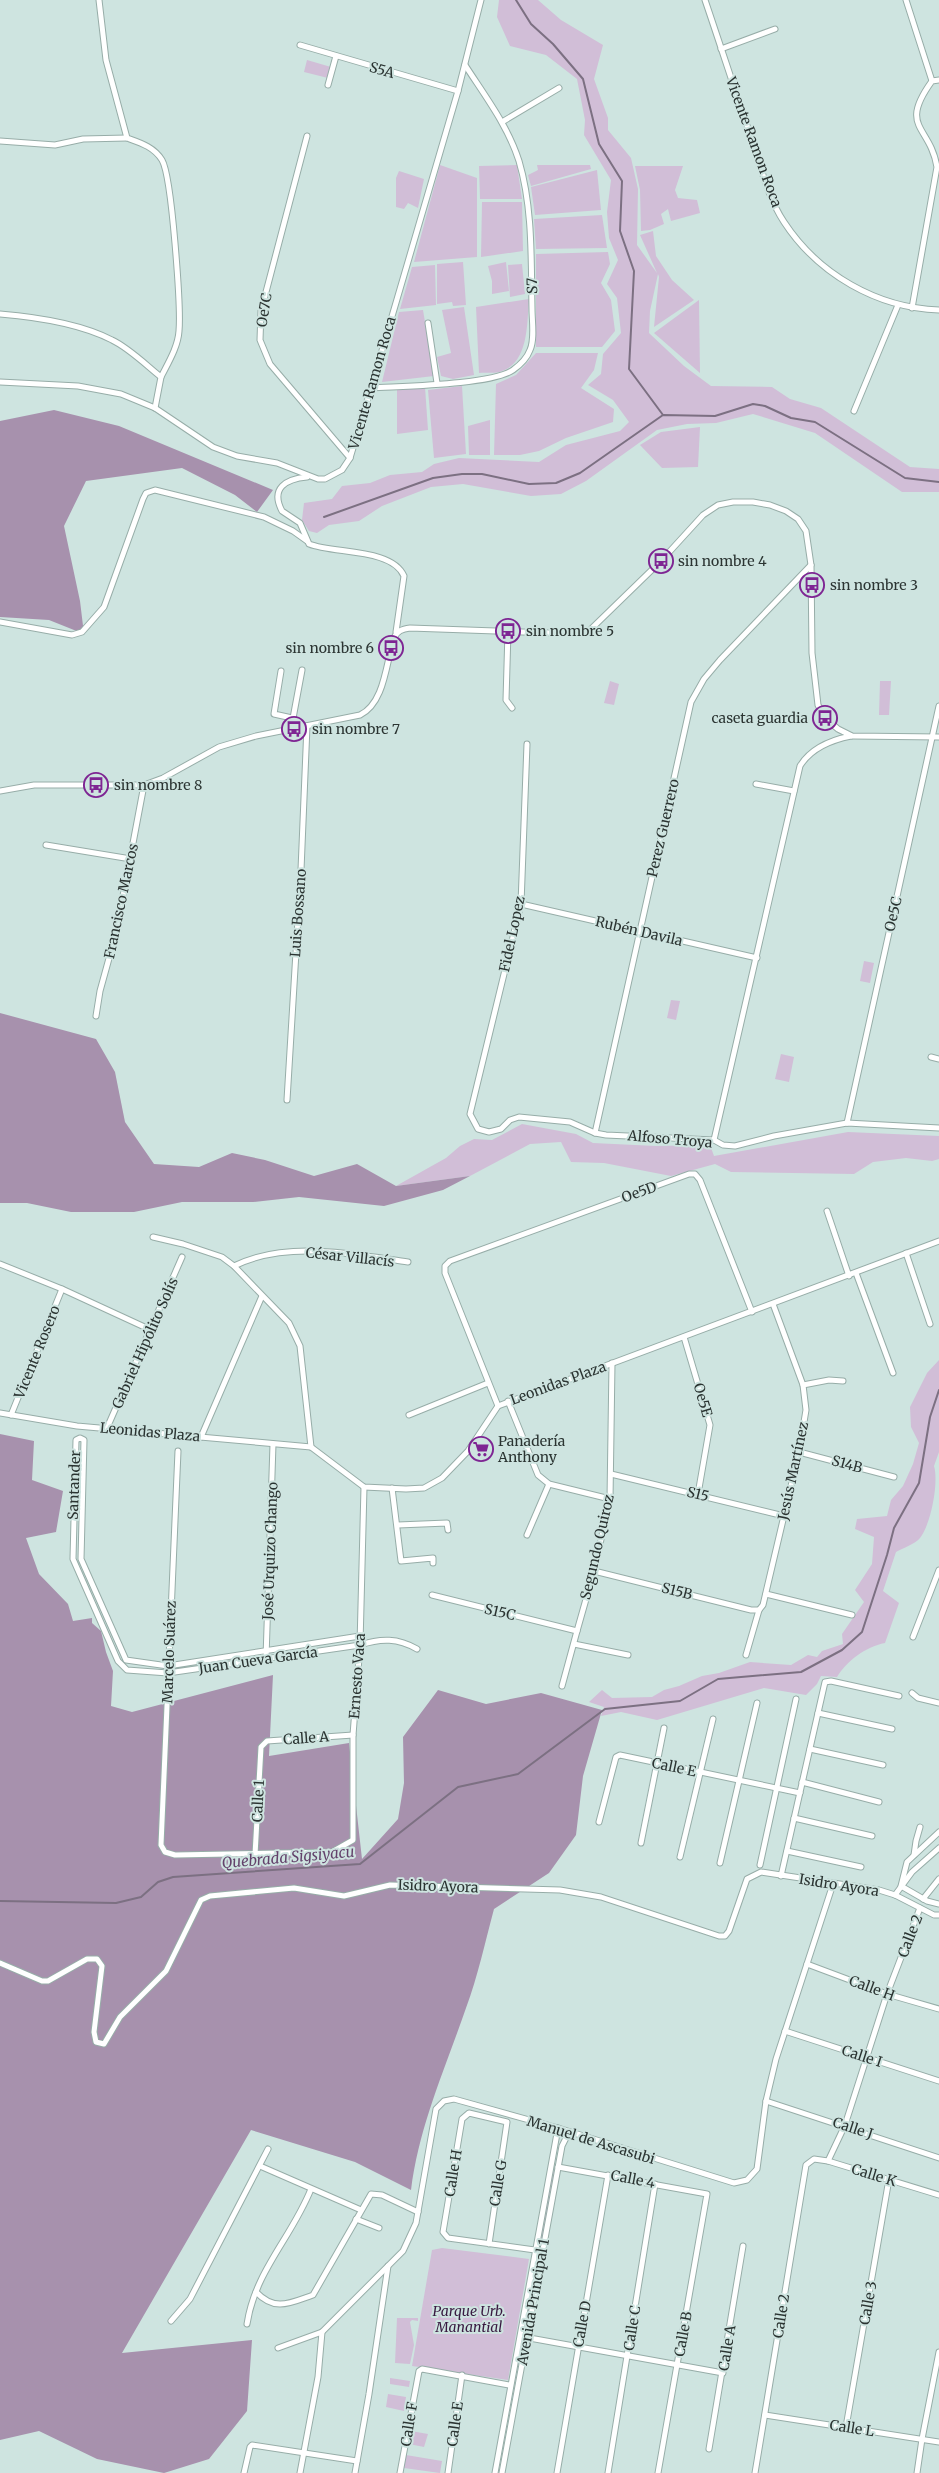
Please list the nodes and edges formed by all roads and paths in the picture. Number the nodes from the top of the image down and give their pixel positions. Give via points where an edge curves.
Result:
1 (99, 0) edge
2 (481, 0) edge
3 (705, 0) edge
4 (906, 0) edge
5 (775, 30) dead end
6 (300, 45) dead end
7 (721, 48) junction
8 (336, 56) junction
9 (465, 65) junction
10 (939, 80) edge
11 (932, 81) junction
12 (328, 85) dead end
13 (559, 88) dead end
14 (458, 91) junction
15 (502, 122) junction
16 (307, 136) dead end
17 (127, 138) junction
18 (0, 140) edge
19 (938, 166) edge
20 (898, 305) junction
21 (912, 308) junction
22 (939, 310) edge
23 (0, 314) edge
24 (428, 323) dead end
25 (161, 377) junction
26 (0, 382) edge
27 (437, 383) junction
28 (371, 388) junction
29 (156, 408) junction
30 (854, 411) dead end
31 (350, 458) junction
32 (309, 477) junction
33 (307, 541) junction
34 (812, 565) junction
35 (0, 622) edge
36 (508, 631) junction
37 (396, 632) junction
38 (302, 670) dead end
39 (281, 671) dead end
40 (939, 706) edge
41 (512, 708) dead end
42 (292, 718) junction
43 (307, 726) junction
44 (291, 730) junction
45 (852, 736) junction
46 (936, 737) edge
47 (527, 744) dead end
48 (756, 784) dead end
49 (144, 785) junction
50 (0, 791) edge
51 (794, 791) junction
52 (46, 846) dead end
53 (132, 859) junction
54 (521, 904) junction
55 (640, 931) junction
56 (757, 958) junction
57 (96, 1016) dead end
58 (931, 1057) dead end
59 (939, 1059) edge
60 (287, 1100) dead end
61 (471, 1120) joint
62 (847, 1123) junction
63 (939, 1128) edge
64 (595, 1134) junction
65 (714, 1140) junction
66 (827, 1211) dead end
67 (152, 1237) dead end
68 (939, 1241) edge
69 (906, 1253) junction
70 (182, 1257) dead end
71 (408, 1262) dead end
72 (0, 1264) edge
73 (234, 1266) junction
74 (856, 1273) junction
75 (849, 1276) junction
76 (62, 1289) junction
77 (262, 1296) junction
78 (773, 1304) junction
79 (752, 1312) junction
80 (930, 1324) dead end
81 (150, 1330) junction
82 (684, 1336) junction
83 (612, 1363) junction
84 (893, 1373) dead end
85 (843, 1381) dead end
86 (488, 1383) junction
87 (803, 1385) junction
88 (508, 1401) junction
89 (498, 1406) junction
90 (0, 1413) edge
91 (11, 1415) junction
92 (409, 1415) dead end
93 (108, 1428) junction
94 (201, 1437) junction
95 (273, 1444) junction
96 (311, 1447) junction
97 (178, 1451) dead end
98 (799, 1452) junction
99 (611, 1474) junction
100 (894, 1477) dead end
101 (549, 1484) junction
102 (364, 1488) junction
103 (392, 1488) junction
104 (698, 1494) junction
105 (610, 1499) junction
106 (784, 1516) junction
107 (398, 1525) junction
108 (448, 1530) dead end
109 (527, 1535) dead end
110 (433, 1563) dead end
111 (939, 1570) edge
112 (594, 1571) junction
113 (766, 1594) junction
114 (432, 1595) dead end
115 (759, 1610) junction
116 (852, 1615) dead end
117 (578, 1631) junction
118 (360, 1636) junction
119 (913, 1637) dead end
120 (574, 1644) junction
121 (360, 1646) junction
122 (266, 1649) junction
123 (417, 1649) dead end
124 (628, 1655) dead end
125 (746, 1655) dead end
126 (266, 1658) junction
127 (130, 1662) joint
128 (168, 1666) junction
129 (126, 1670) joint
130 (168, 1673) junction
131 (562, 1686) dead end
132 (912, 1693) dead end
133 (899, 1696) dead end
134 (796, 1699) dead end
135 (757, 1703) dead end
136 (939, 1703) edge
137 (818, 1713) junction
138 (713, 1719) dead end
139 (664, 1728) dead end
140 (892, 1729) dead end
141 (353, 1735) junction
142 (261, 1748) joint
143 (810, 1749) junction
144 (657, 1764) junction
145 (883, 1765) dead end
146 (701, 1773) junction
147 (739, 1781) junction
148 (802, 1782) junction
149 (776, 1789) junction
150 (800, 1793) junction
151 (879, 1802) dead end
152 (794, 1818) junction
153 (598, 1822) dead end
154 (920, 1827) dead end
155 (939, 1832) edge
156 (872, 1836) dead end
157 (641, 1844) dead end
158 (939, 1848) edge
159 (787, 1851) junction
160 (255, 1855) junction
161 (914, 1856) junction
162 (680, 1857) dead end
163 (720, 1863) dead end
164 (760, 1865) dead end
165 (861, 1867) dead end
166 (781, 1876) junction
167 (939, 1879) edge
168 (833, 1884) junction
169 (901, 1886) junction
170 (895, 1895) junction
171 (923, 1899) junction
172 (939, 1904) edge
173 (920, 1908) junction
174 (939, 1915) edge
175 (0, 1963) edge
176 (807, 1964) junction
177 (887, 1994) junction
178 (939, 2010) edge
179 (784, 2031) junction
180 (867, 2058) junction
181 (939, 2081) edge
182 (766, 2101) junction
183 (508, 2122) joint
184 (845, 2125) junction
185 (558, 2128) junction
186 (569, 2132) junction
187 (268, 2149) dead end
188 (939, 2158) edge
189 (808, 2161) joint
190 (828, 2161) junction
191 (260, 2166) junction
192 (558, 2167) junction
193 (608, 2175) junction
194 (889, 2179) junction
195 (655, 2184) junction
196 (311, 2189) junction
197 (707, 2194) joint
198 (939, 2195) edge
199 (361, 2210) junction
200 (418, 2212) junction
201 (356, 2219) junction
202 (379, 2228) dead end
203 (489, 2244) junction
204 (743, 2246) dead end
205 (534, 2250) junction
206 (542, 2251) junction
207 (388, 2266) junction
208 (256, 2292) junction
209 (171, 2321) dead end
210 (247, 2324) dead end
211 (322, 2332) junction
212 (519, 2337) junction
213 (526, 2338) junction
214 (278, 2348) dead end
215 (578, 2348) junction
216 (939, 2352) edge
217 (627, 2356) junction
218 (677, 2366) junction
219 (723, 2373) junction
220 (462, 2375) junction
221 (510, 2384) junction
222 (765, 2415) junction
223 (846, 2427) junction
224 (922, 2439) junction
225 (939, 2442) edge
226 (709, 2449) dead end
227 (303, 2454) junction
228 (357, 2461) junction
229 (244, 2473) edge
230 (300, 2473) edge
231 (355, 2473) edge
232 (400, 2473) edge
233 (448, 2473) edge
234 (494, 2473) edge
235 (502, 2473) edge
236 (557, 2473) edge
237 (608, 2473) edge
238 (658, 2473) edge
239 (755, 2473) edge
240 (918, 2473) edge

1 - 17 street via 106,60
2 - 9 street, Vicente Ramon Roca
3 - 7 street, Vicente Ramon Roca
4 - 11 street
5 - 7 street
6 - 8 street, S5A
7 - 20 street, Vicente Ramon Roca via 768,187 783,221 802,245 838,277 869,296
8 - 12 street
8 - 14 street, S5A
9 - 14 street, Vicente Ramon Roca
9 - 15 street, S7
10 - 11 street
11 - 19 street via 919,103 916,119
13 - 15 street
14 - 28 street, Vicente Ramon Roca
15 - 27 street, S7 via 519,160 525,187 531,259 530,350 522,363 502,376
16 - 31 street, Oe7C via 261,311 260,340 270,364
17 - 18 street via 82,138 55,145
17 - 25 street via 156,151 167,179 179,332
19 - 21 street
20 - 21 street, Vicente Ramon Roca
20 - 30 street
21 - 22 street, Vicente Ramon Roca
23 - 25 street via 81,329 113,340
24 - 27 street
25 - 29 street
26 - 29 street, Vicente Ramon Roca via 78,386 121,394
27 - 28 street, S7
28 - 31 street, Vicente Ramon Roca
29 - 32 street, Vicente Ramon Roca via 213,447 237,456 277,463
31 - 32 street, Vicente Ramon Roca via 334,475 325,479
32 - 33 street via 288,480 278,495 282,511 300,523
33 - 35 street via 264,518 155,490 142,498 104,607 82,632 72,635
33 - 37 street via 374,557 402,570 404,576
34 - 36 street via 806,531 786,510 752,502 718,505 703,515 590,630 580,634
34 - 45 street via 812,653 818,705 831,724
34 - 55 street, Perez Guerrero via 720,660 696,690
36 - 37 street via 410,628
36 - 41 street via 506,700
37 - 43 street via 377,698 370,708 360,715
38 - 42 street
39 - 42 street via 274,714
40 - 46 street, Oe5C
42 - 44 street
43 - 44 street
43 - 60 street, Luis Bossano
44 - 49 street via 219,747
45 - 46 street
45 - 51 street via 829,742 805,757
46 - 62 street, Oe5C
47 - 54 street, Fidel Lopez
48 - 51 street
49 - 50 street via 34,785
49 - 53 street, Francisco Marcos
51 - 56 street
52 - 53 street
53 - 57 street, Francisco Marcos
54 - 55 street, Rubén Davila
54 - 61 street, Fidel Lopez
55 - 56 street, Rubén Davila
55 - 64 street, Perez Guerrero
56 - 65 street
58 - 59 street
61 - 64 street, Alfoso Troya via 478,1128 489,1132 519,1118 570,1122
62 - 63 street, Alfoso Troya
62 - 65 street, Alfoso Troya via 735,1146
64 - 65 street, Alfoso Troya
66 - 75 street
67 - 73 street via 222,1257
68 - 69 street, Leonidas Plaza
69 - 74 street, Leonidas Plaza
69 - 80 street
70 - 81 street, Gabriel Hipólito Solís
71 - 73 street, César Villacís via 301,1251 248,1259
72 - 76 street
73 - 77 street
74 - 75 street, Leonidas Plaza
74 - 84 street
75 - 78 street, Leonidas Plaza
76 - 81 street
76 - 91 street, Vicente Rosero
77 - 94 street
77 - 96 street via 296,1333
78 - 79 street, Leonidas Plaza
78 - 87 street, Jesús Martínez
79 - 82 street, Leonidas Plaza
79 - 86 street, Oe5D via 700,1180 696,1174 689,1174 470,1253 445,1266 445,1274
81 - 93 street, Gabriel Hipólito Solís
82 - 83 street, Leonidas Plaza
82 - 104 street, Oe5E via 710,1424
83 - 88 street, Leonidas Plaza
83 - 99 street, Segundo Quiroz
85 - 87 street
86 - 89 street
86 - 92 street
87 - 98 street, Jesús Martínez via 806,1410
88 - 89 street, Leonidas Plaza
88 - 101 street via 538,1475
89 - 103 street, Leonidas Plaza via 468,1451 442,1478 424,1488
90 - 91 street, Leonidas Plaza
91 - 93 street, Leonidas Plaza
93 - 94 street, Leonidas Plaza
94 - 95 street, Leonidas Plaza
95 - 96 street, Leonidas Plaza
95 - 122 street, José Urquizo Chango
96 - 102 street
97 - 128 street, Marcelo Suárez
98 - 100 street, S14B
98 - 106 street, Jesús Martínez
99 - 104 street, S15
99 - 105 street, Segundo Quiroz
101 - 105 street
101 - 109 street
102 - 103 street, Leonidas Plaza
102 - 118 street, Ernesto Vaca
103 - 107 street
104 - 106 street, S15
105 - 112 street, Segundo Quiroz
106 - 113 street, Jesús Martínez
107 - 108 street via 447,1523
107 - 110 street via 401,1561 433,1558
111 - 119 street
112 - 115 street, S15B
112 - 117 street, Segundo Quiroz
113 - 115 street, Jesús Martínez
113 - 116 street
114 - 117 street, S15C
115 - 125 street, Jesús Martínez
117 - 120 street, Segundo Quiroz
118 - 121 street, Ernesto Vaca
118 - 122 street, Juan Cueva García
120 - 124 street
120 - 131 street, Segundo Quiroz
121 - 123 street, Juan Cueva García via 374,1640 393,1639
121 - 126 street, Juan Cueva García
121 - 141 street, Ernesto Vaca
122 - 126 street, José Urquizo Chango
122 - 128 street, Juan Cueva García
126 - 130 street, Juan Cueva García
127 - 128 street, Juan Cueva García
127 - 129 street, Santander via 123,1656 81,1559 84,1440 80,1438 76,1440 73,1559 118,1661
128 - 130 street, Marcelo Suárez
129 - 130 street, Juan Cueva García
130 - 160 street, Marcelo Suárez via 161,1845 165,1852 175,1855
132 - 136 street via 918,1698
133 - 137 street via 826,1682
134 - 149 street
135 - 147 street
137 - 140 street
137 - 143 street
138 - 146 street
139 - 144 street
141 - 142 street, Calle A via 267,1741
141 - 160 street, Ernesto Vaca via 353,1840 332,1852
142 - 160 street, Calle 1
143 - 145 street
143 - 148 street
144 - 146 street, Calle E
144 - 153 street, Calle E via 620,1755 616,1757
144 - 157 street
146 - 147 street, Calle E
146 - 162 street
147 - 149 street, Calle E
147 - 163 street
148 - 150 street
148 - 151 street
149 - 150 street, Calle E
149 - 164 street
150 - 152 street
152 - 156 street
152 - 159 street
154 - 161 street
155 - 161 street
158 - 169 street
159 - 165 street
159 - 166 street
161 - 169 street via 905,1865
166 - 168 street, Isidro Ayora
166 - 175 street, Isidro Ayora via 761,1872 748,1879 725,1936 601,1897 560,1890 390,1885 344,1896 294,1888 210,1896 202,1900 166,1971 120,2017 104,2044 96,2042 94,2032 102,1966 97,1958 87,1959 48,1981
167 - 171 street
168 - 170 street, Isidro Ayora
168 - 176 street, Manuel de Ascasubi
169 - 170 street
169 - 171 street
170 - 173 street, Isidro Ayora
171 - 172 street
173 - 174 street, Isidro Ayora
173 - 177 street, Calle 2
176 - 177 street, Calle H
176 - 179 street, Manuel de Ascasubi
177 - 178 street, Calle H
177 - 180 street, Calle 2
179 - 180 street, Calle I
179 - 182 street, Manuel de Ascasubi
180 - 181 street, Calle I
180 - 184 street, Calle 2
182 - 184 street, Calle J
182 - 186 street, Manuel de Ascasubi via 757,2169 748,2180 734,2183
183 - 203 street, Calle G
183 - 203 street, Calle H via 468,2113 464,2115 443,2232 448,2238
184 - 188 street, Calle J
184 - 190 street, Calle 2
185 - 186 street, Manuel de Ascasubi
185 - 200 street, Manuel de Ascasubi via 454,2099 444,2101 436,2109
185 - 205 street
186 - 192 street, Avenida Principal 1
187 - 191 street
189 - 190 street, Calle K
189 - 222 street, Calle 2
190 - 194 street, Calle K
191 - 196 street
191 - 209 street via 190,2299
192 - 193 street, Calle 4
192 - 206 street, Avenida Principal 1
193 - 195 street, Calle 4
193 - 215 street, Calle D
194 - 198 street, Calle K
194 - 223 street, Calle 3
195 - 197 street, Calle 4
195 - 217 street, Calle C
196 - 199 street
196 - 208 street via 267,2265
197 - 218 street, Calle B
199 - 200 street via 368,2197 377,2193
199 - 201 street
200 - 207 street, Manuel de Ascasubi via 410,2239
201 - 202 street
201 - 208 street via 313,2295 283,2305 266,2302
203 - 205 street
204 - 219 street, Calle A
205 - 206 street
205 - 212 street
206 - 213 street, Avenida Principal 1
207 - 211 street, Manuel de Ascasubi
207 - 228 street
208 - 210 street
211 - 214 street, Manuel de Ascasubi
211 - 227 street via 317,2386
212 - 213 street
212 - 221 street
213 - 215 street
213 - 235 street, Avenida Principal 1
215 - 217 street
215 - 236 street, Calle D
216 - 224 street
217 - 218 street
217 - 237 street, Calle C
218 - 219 street
218 - 238 street, Calle B
219 - 226 street, Calle A
220 - 221 street
220 - 232 street, Calle F via 422,2369 417,2374
220 - 233 street, Calle E
221 - 234 street
222 - 223 street, Calle L
222 - 239 street, Calle 2
223 - 224 street, Calle L
224 - 225 street, Calle L
224 - 240 street
227 - 228 street
227 - 229 street via 252,2445
227 - 230 street
228 - 231 street

